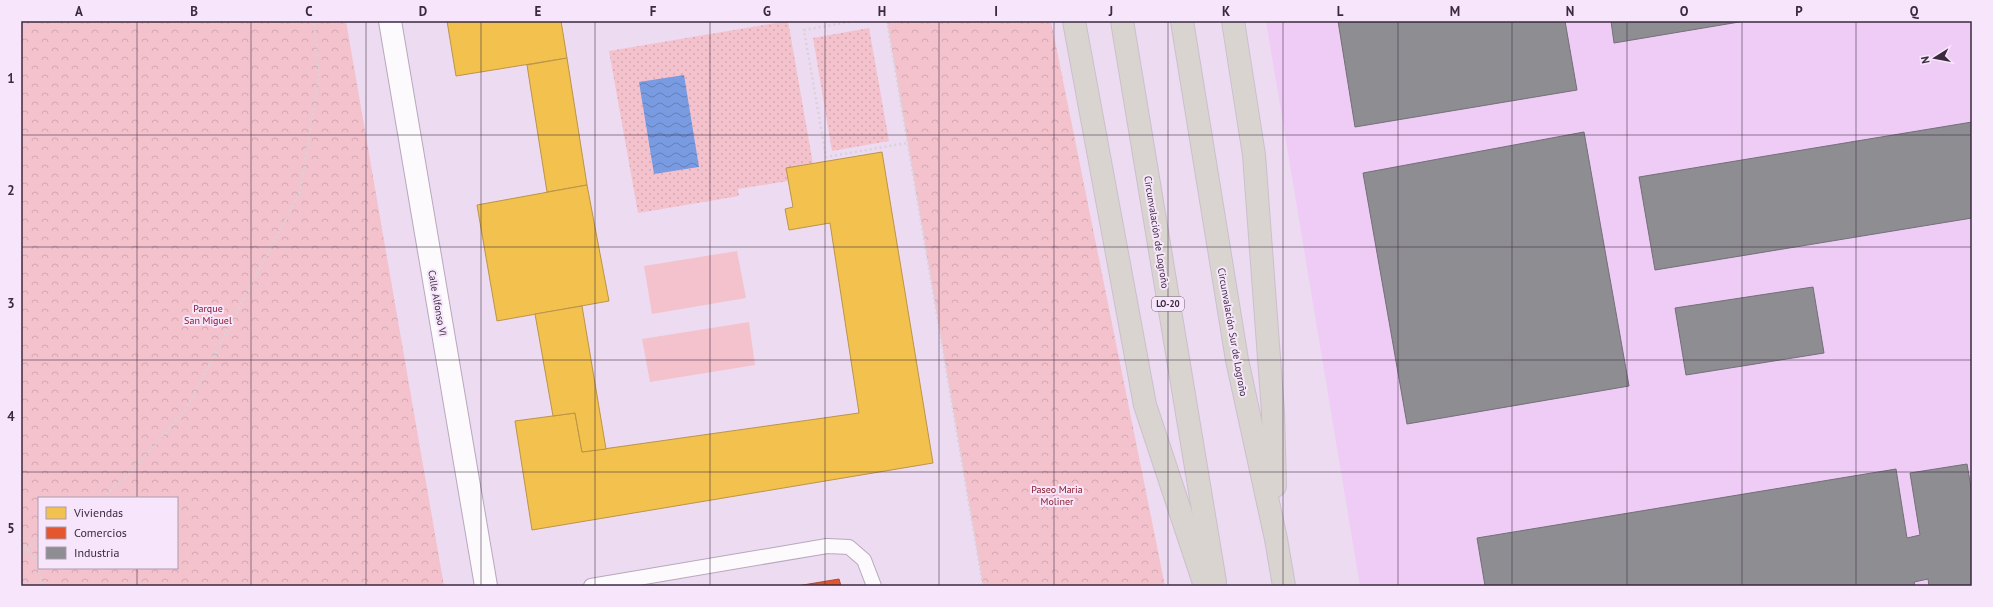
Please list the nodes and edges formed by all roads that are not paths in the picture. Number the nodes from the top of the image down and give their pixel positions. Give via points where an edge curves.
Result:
1 (390, 21) edge
2 (1074, 21) edge
3 (1122, 21) edge
4 (1182, 21) edge
5 (1233, 21) edge
6 (1276, 540) junction
7 (486, 586) edge
8 (591, 586) edge
9 (874, 586) edge
10 (1205, 586) edge
11 (1215, 586) edge
12 (1284, 586) edge

1 - 7 street, Calle Alfonso VI
2 - 10 highway via 1145,405
3 - 11 highway, Circunvalación de Logroño / LO-20
4 - 6 highway, Circunvalación Sur de Logroño via 1237,360
5 - 6 highway via 1254,155 1273,412
6 - 12 highway, Circunvalación Sur de Logroño
8 - 9 lane via 827,546 850,547 864,560

